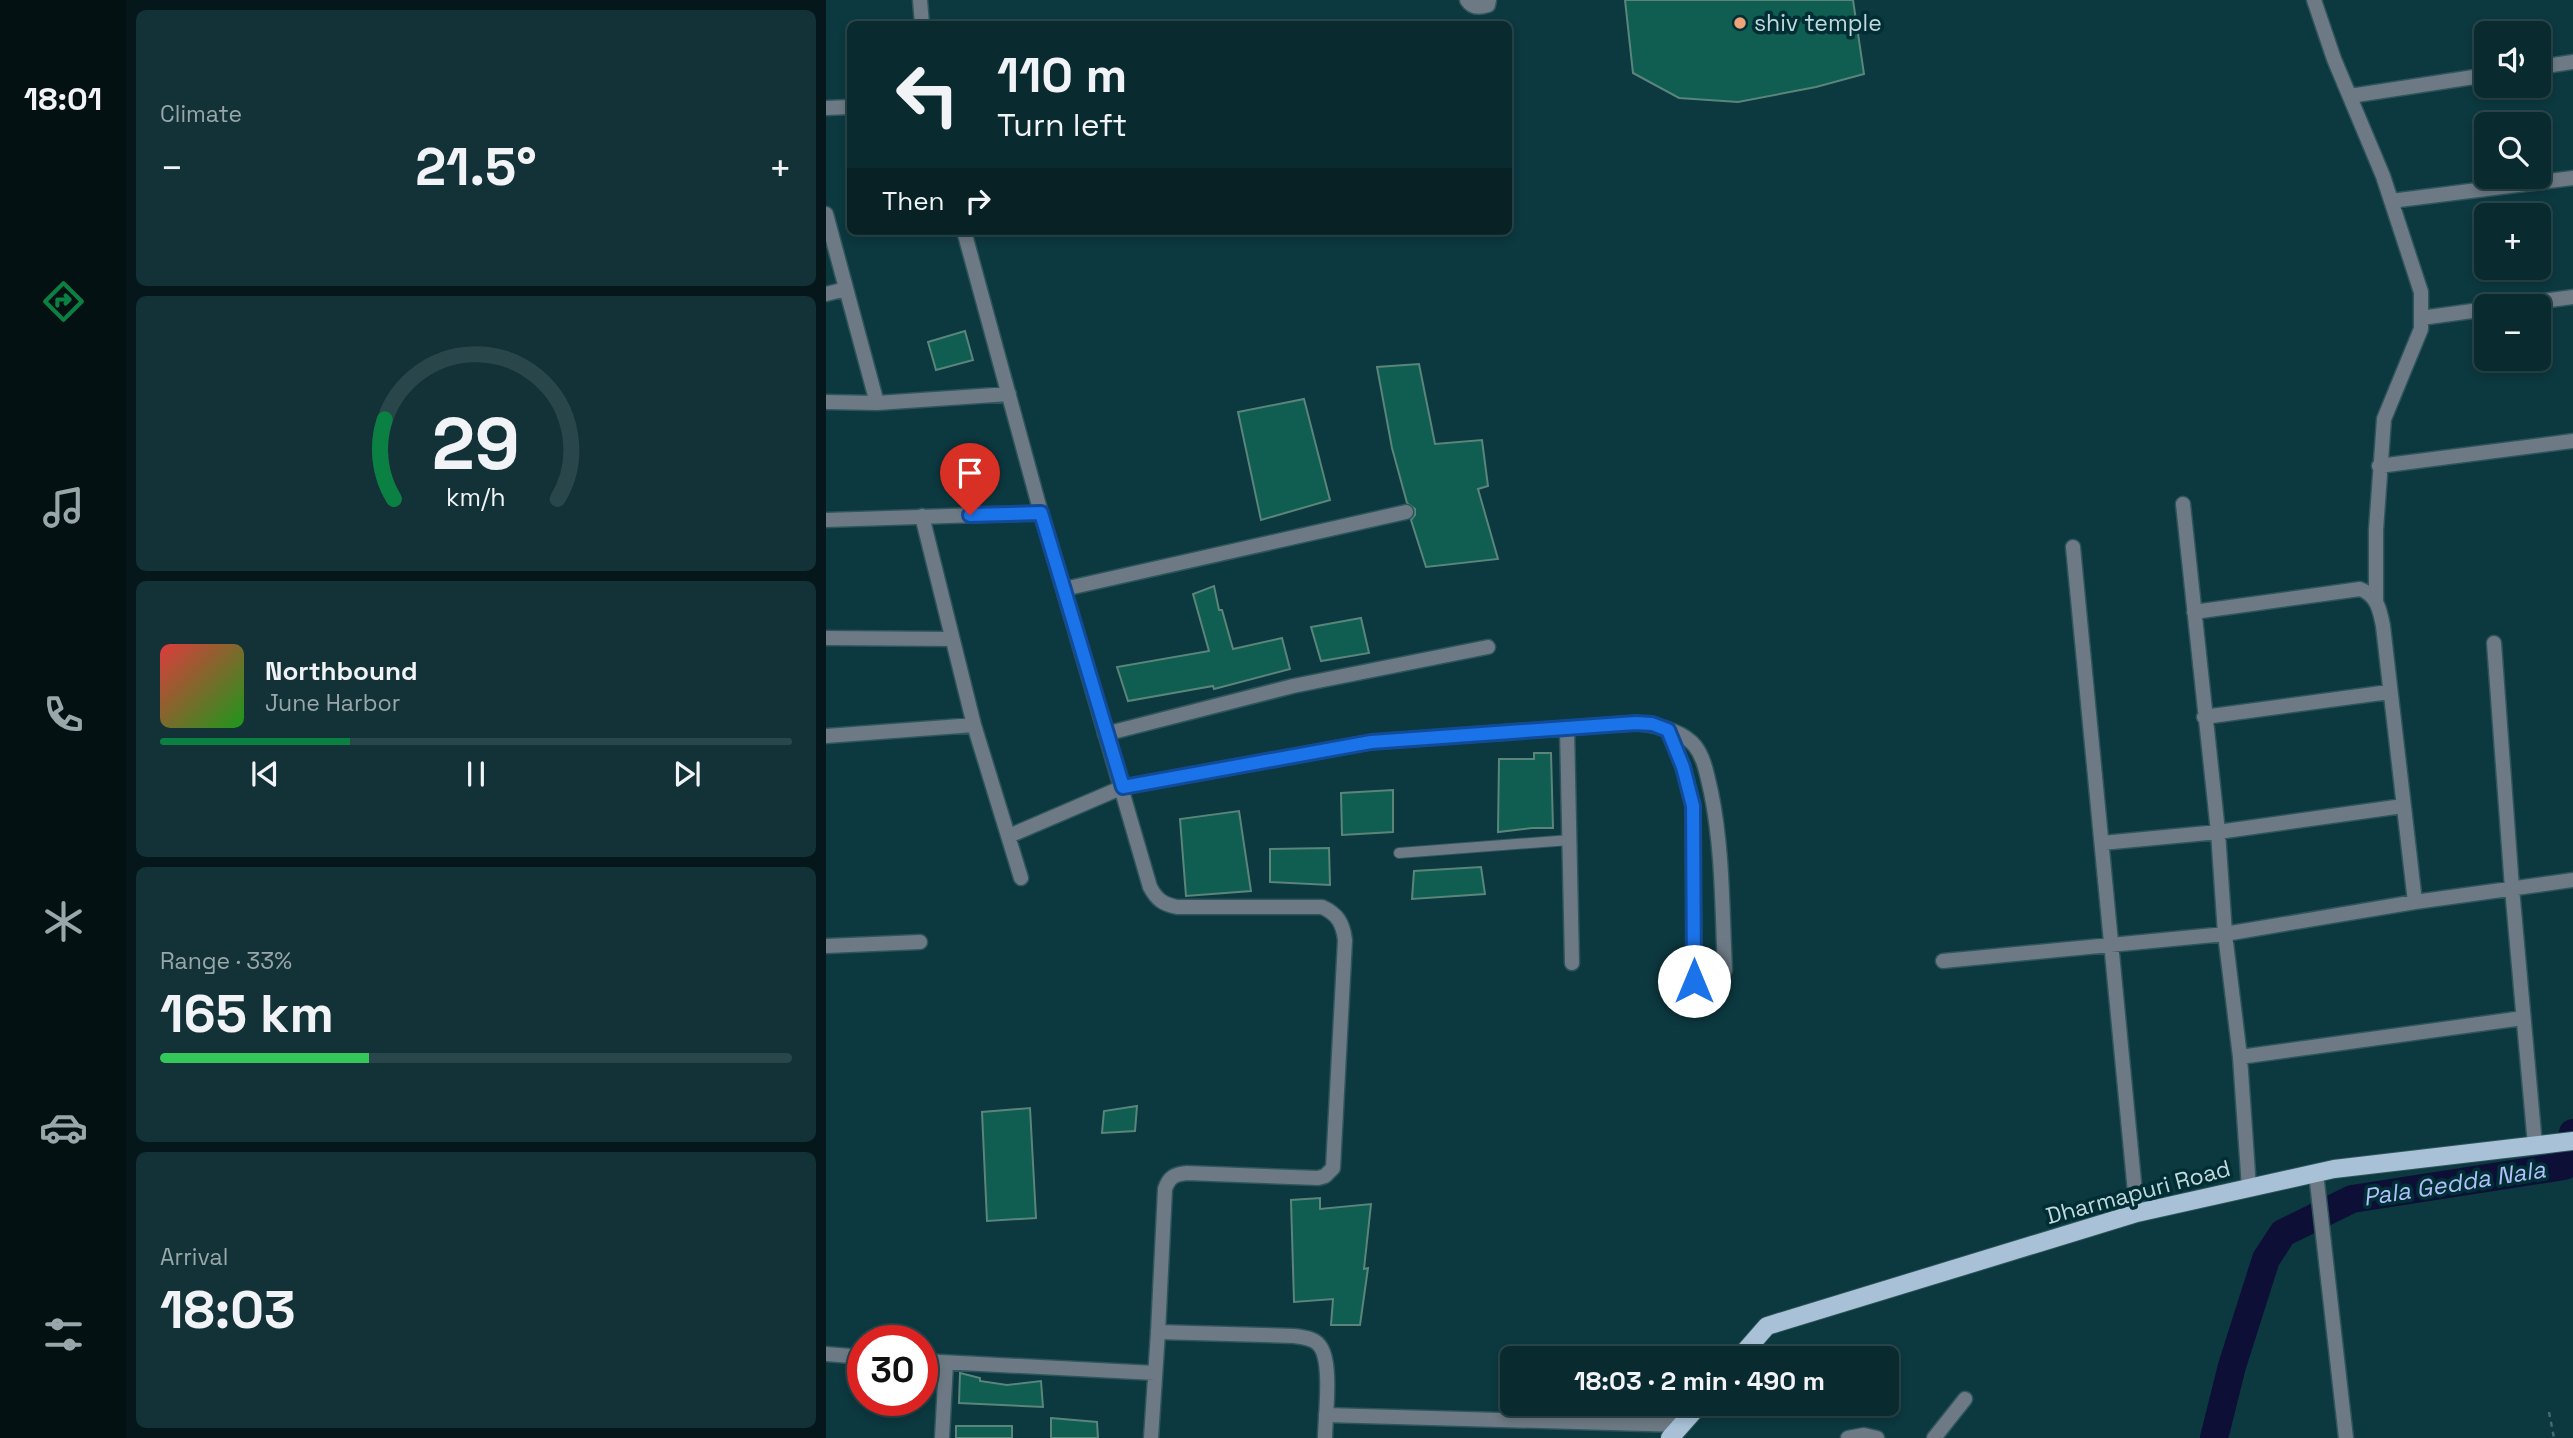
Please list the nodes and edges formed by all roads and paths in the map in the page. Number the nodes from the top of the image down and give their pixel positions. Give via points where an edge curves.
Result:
1 (920, 0) edge
2 (1467, 0) edge
3 (1489, 0) edge
4 (2314, 0) edge
5 (922, 21) edge
6 (2573, 62) edge
7 (2551, 65) edge
8 (2474, 77) edge
9 (2350, 96) junction
10 (847, 107) edge
11 (826, 108) edge
12 (2573, 178) edge
13 (2391, 201) junction
14 (826, 214) edge
15 (965, 235) edge
16 (846, 289) junction
17 (826, 294) edge
18 (2573, 297) edge
19 (2551, 300) edge
20 (2474, 311) edge
21 (2421, 318) junction
22 (1009, 394) junction
23 (826, 402) edge
24 (877, 403) junction
25 (2573, 441) edge
26 (2379, 466) junction
27 (2183, 504) dead end
28 (1406, 512) dead end
29 (1041, 513) junction
30 (922, 516) junction
31 (826, 520) edge
32 (2073, 547) dead end
33 (1064, 590) junction
34 (2376, 600) junction
35 (2194, 612) junction
36 (826, 638) edge
37 (952, 639) junction
38 (2494, 643) dead end
39 (1488, 647) dead end
40 (2389, 692) junction
41 (2204, 716) junction
42 (974, 725) junction
43 (1567, 729) junction
44 (1668, 730) junction
45 (1105, 734) junction
46 (826, 736) edge
47 (1123, 787) junction
48 (2403, 806) junction
49 (2218, 832) junction
50 (1009, 836) junction
51 (1570, 840) junction
52 (2102, 843) junction
53 (1399, 853) dead end
54 (1021, 878) dead end
55 (2573, 880) edge
56 (2512, 888) junction
57 (2415, 902) junction
58 (2225, 934) junction
59 (920, 942) dead end
60 (826, 946) edge
61 (2112, 946) junction
62 (1943, 961) dead end
63 (1572, 963) dead end
64 (1725, 970) dead end
65 (1694, 981) dead end
66 (2523, 1018) junction
67 (2240, 1057) junction
68 (2573, 1141) edge
69 (2535, 1145) junction
70 (2316, 1173) junction
71 (2249, 1188) junction
72 (2137, 1213) junction
73 (1158, 1332) junction
74 (1750, 1346) edge
75 (826, 1354) edge
76 (847, 1356) edge
77 (938, 1362) edge
78 (946, 1363) junction
79 (1155, 1373) junction
80 (1965, 1399) dead end
81 (2549, 1412) dead end
82 (1325, 1415) junction
83 (1689, 1416) edge
84 (1675, 1432) edge
85 (942, 1438) edge
86 (1151, 1438) edge
87 (1325, 1438) edge
88 (1848, 1438) edge
89 (1877, 1438) edge
90 (1934, 1438) edge
91 (2346, 1438) edge
92 (2554, 1438) edge

1 - 5 street
2 - 3 street via 1482,7
4 - 9 street
6 - 7 street
8 - 9 street
9 - 13 street
10 - 11 street
12 - 13 street
13 - 21 street via 2421,292
14 - 16 street
15 - 22 street
16 - 17 street
16 - 24 street
18 - 19 street
20 - 21 street
21 - 26 street via 2421,330 2384,419
22 - 24 street
22 - 29 street
23 - 24 street
25 - 26 street
26 - 34 street
27 - 35 street
28 - 33 street
29 - 30 street
29 - 33 street
30 - 31 street
30 - 37 street
32 - 52 street
33 - 45 street
34 - 35 street via 2360,589
34 - 40 street
35 - 41 street
36 - 37 street
37 - 42 street
38 - 56 street
39 - 45 street via 1293,686
40 - 41 street
40 - 48 street
41 - 49 street
42 - 46 street
42 - 50 street
43 - 44 street via 1636,723
43 - 47 street via 1371,742
43 - 51 street
44 - 64 street via 1696,747 1704,763 1718,829
44 - 65 street via 1693,806
45 - 47 street
47 - 50 street
47 - 73 street via 1150,887 1166,905 1322,908 1339,920 1345,940 1333,1168 1318,1178 1186,1173 1168,1180
48 - 49 street
48 - 57 street
49 - 52 street
49 - 58 street
50 - 54 street
51 - 53 lane
51 - 63 street
52 - 61 street
55 - 56 street
56 - 57 street
56 - 66 street
57 - 58 street
58 - 61 street
58 - 67 street
59 - 60 street
61 - 62 street
61 - 72 street
66 - 67 street
66 - 69 street
67 - 71 street
68 - 69 main road, Dharmapuri Road
69 - 70 main road, Dharmapuri Road
70 - 71 main road, Dharmapuri Road
70 - 91 street
71 - 72 main road, Dharmapuri Road
72 - 74 main road, Dharmapuri Road via 1768,1326
73 - 79 street
73 - 82 street via 1307,1338 1319,1344 1325,1356
75 - 76 street
77 - 78 street
78 - 79 street
78 - 85 street
79 - 86 street
80 - 90 street
81 - 92 path
82 - 84 street
82 - 87 street
83 - 84 main road
88 - 89 street

